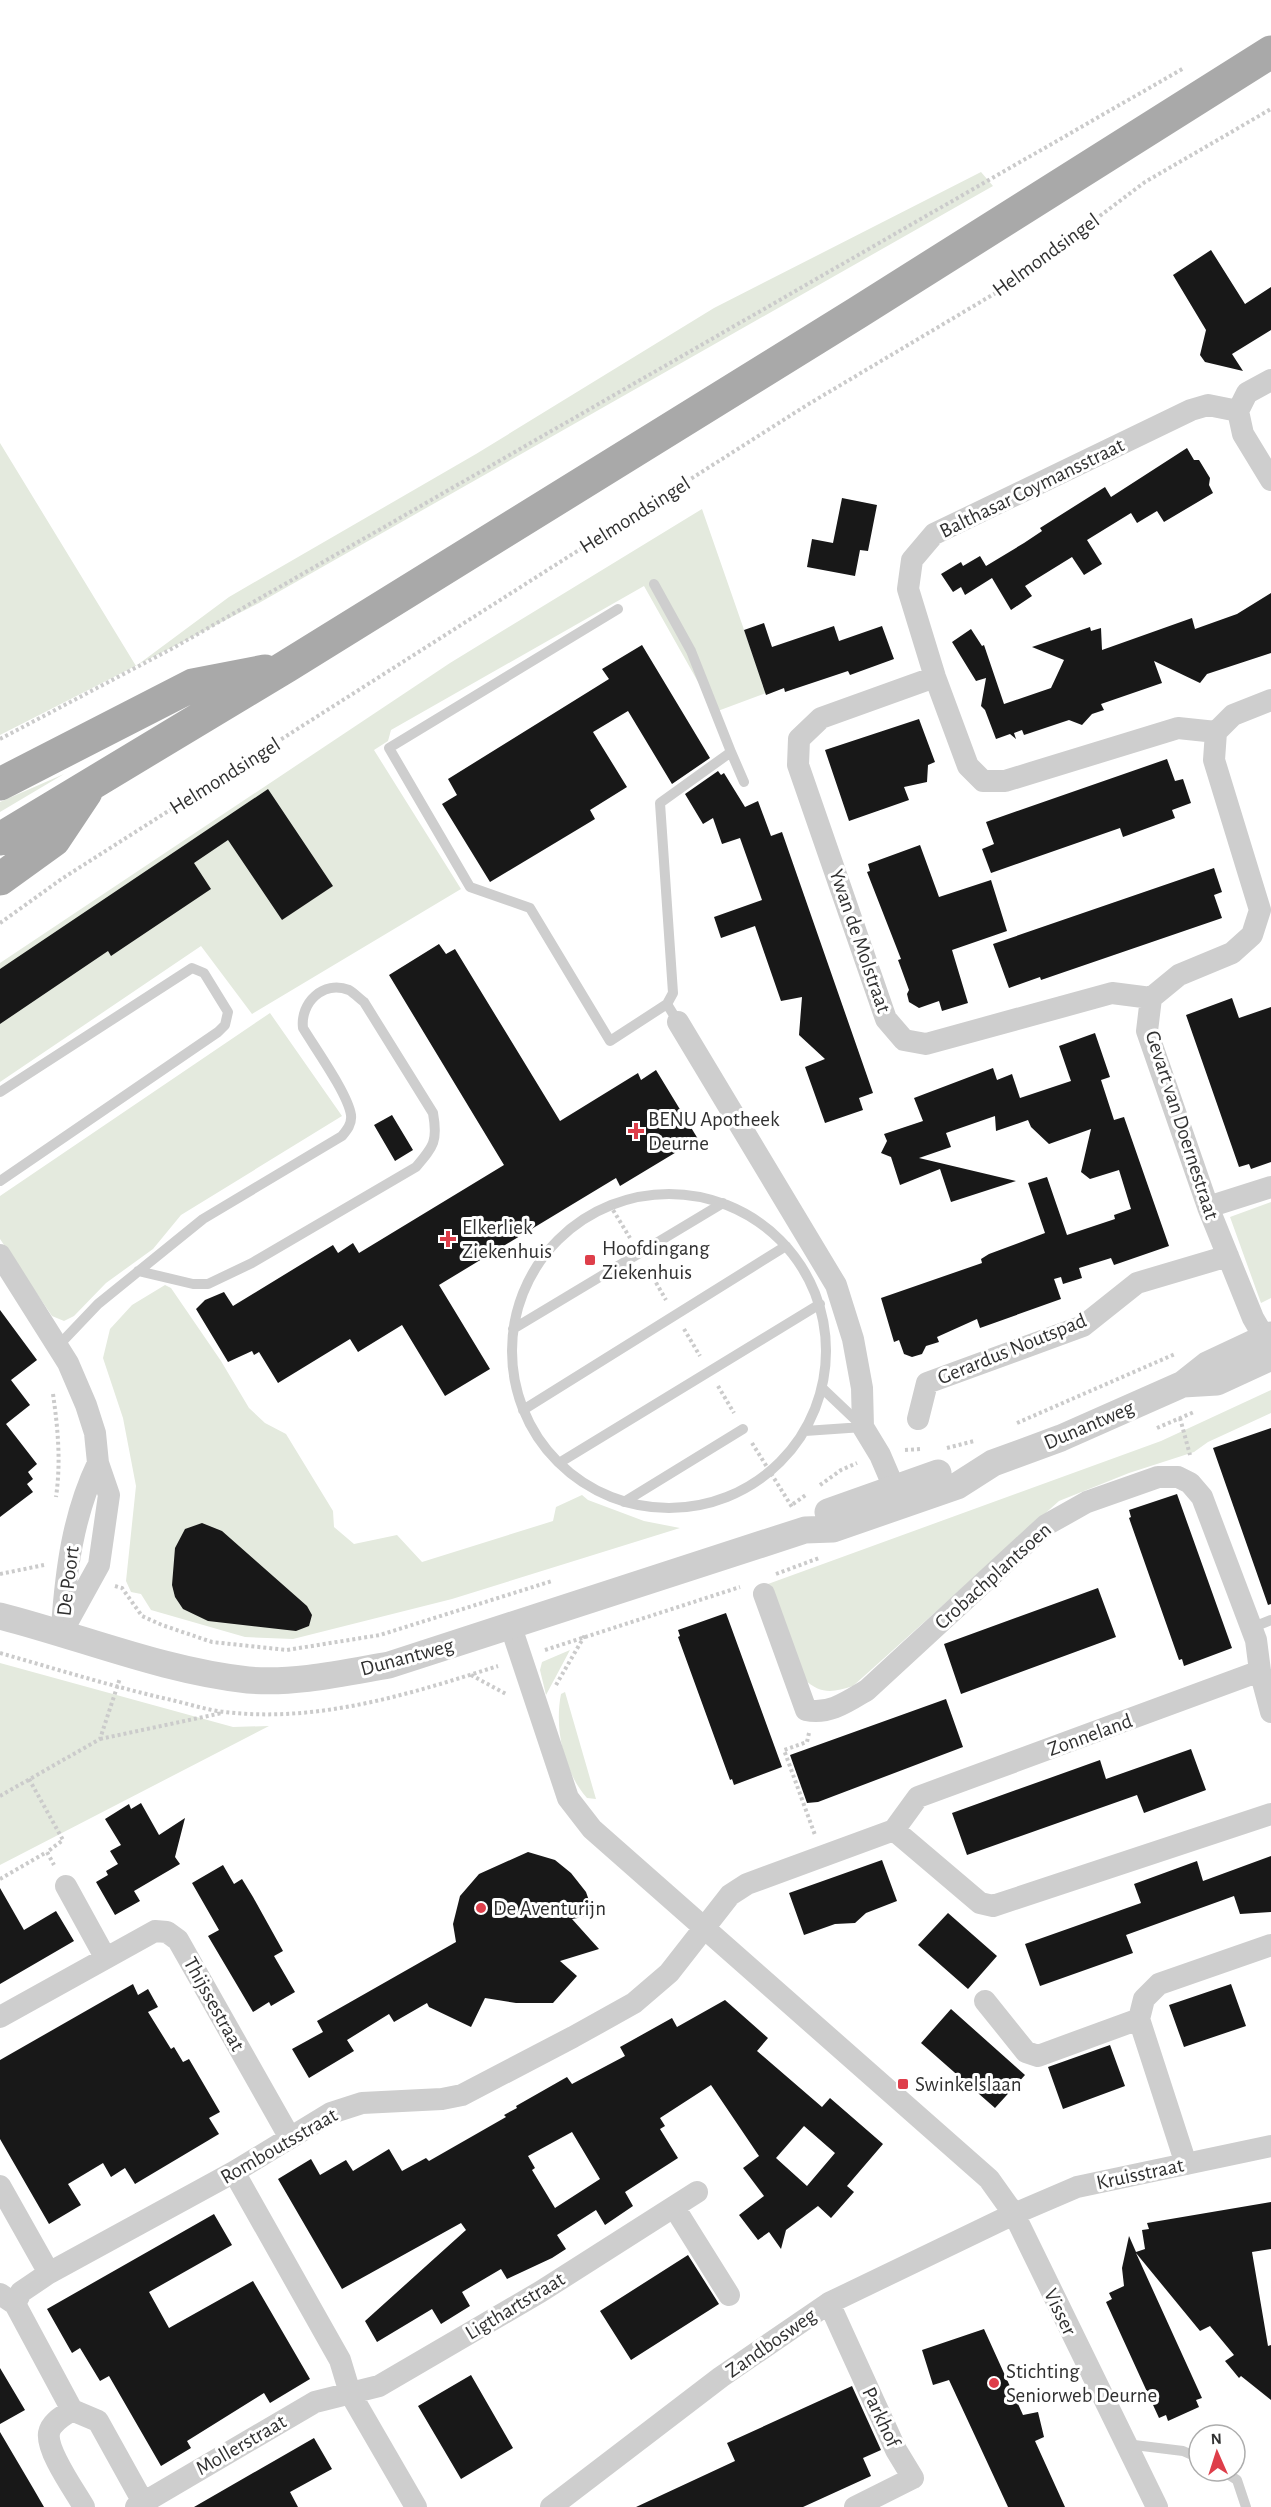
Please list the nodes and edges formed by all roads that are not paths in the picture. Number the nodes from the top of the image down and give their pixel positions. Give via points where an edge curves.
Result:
1 (1271, 52) edge
2 (1271, 380) edge
3 (1238, 411) junction
4 (1271, 480) edge
5 (654, 584) dead end
6 (618, 609) dead end
7 (287, 666) junction
8 (935, 677) junction
9 (1271, 700) edge
10 (1216, 732) junction
11 (731, 752) junction
12 (744, 782) dead end
13 (0, 784) edge
14 (92, 784) junction
15 (0, 839) edge
16 (0, 879) edge
17 (1262, 938) edge
18 (1150, 998) junction
19 (673, 1013) junction
20 (0, 1092) edge
21 (0, 1180) edge
22 (1271, 1187) edge
23 (723, 1203) junction
24 (1208, 1208) junction
25 (786, 1246) junction
26 (0, 1255) edge
27 (1228, 1256) junction
28 (138, 1271) junction
29 (820, 1304) junction
30 (513, 1329) junction
31 (1269, 1345) edge
32 (58, 1346) junction
33 (822, 1388) junction
34 (523, 1410) junction
35 (918, 1419) dead end
36 (862, 1426) junction
37 (743, 1429) dead end
38 (805, 1431) junction
39 (98, 1463) junction
40 (559, 1463) junction
41 (899, 1497) junction
42 (624, 1502) junction
43 (764, 1594) dead end
44 (0, 1616) edge
45 (1261, 1624) edge
46 (511, 1627) junction
47 (62, 1632) junction
48 (1260, 1671) junction
49 (1271, 1712) edge
50 (1271, 1814) edge
51 (894, 1830) junction
52 (66, 1886) road end
53 (705, 1931) junction
54 (1271, 1945) edge
55 (105, 1957) junction
56 (985, 2001) dead end
57 (0, 2017) edge
58 (1138, 2019) junction
59 (290, 2139) junction
60 (1271, 2146) edge
61 (1186, 2164) junction
62 (234, 2172) junction
63 (0, 2186) edge
64 (697, 2192) dead end
65 (674, 2207) junction
66 (1014, 2214) junction
67 (49, 2274) junction
68 (729, 2295) dead end
69 (7, 2299) edge
70 (829, 2303) junction
71 (350, 2393) junction
72 (72, 2410) junction
73 (1124, 2444) junction
74 (1187, 2453) edge
75 (1238, 2483) edge
76 (140, 2505) edge
77 (860, 2506) edge
78 (84, 2507) edge
79 (416, 2507) edge
80 (550, 2507) edge
81 (1157, 2507) edge
82 (1246, 2507) edge

1 - 7 main road
2 - 3 street via 1247,393
3 - 4 street via 1243,434
3 - 8 street, Balthasar Coymansstraat via 1208,405 1191,410 934,534 912,560 908,589
5 - 11 lane via 691,651
6 - 19 lane via 389,748 470,887 530,908 610,1041
7 - 13 main road via 193,685
7 - 14 main road
8 - 10 street, Balthasar Coymansstraat via 968,766 983,781 1005,781 1178,728
8 - 18 street, Ywan de Molstraat via 822,718 799,739 798,765 886,1019 904,1040 926,1044 1112,993
9 - 10 street via 1233,715
10 - 17 street via 1214,760 1260,910
11 - 12 lane
11 - 19 lane via 660,802
14 - 15 main road
14 - 16 main road via 54,840
17 - 18 street via 1179,975
18 - 24 street, Gevart van Doernestraat via 1148,1031
19 - 36 street via 836,1286 853,1339 862,1388
20 - 21 lane via 192,968 204,973 228,1012 225,1025 218,1032
22 - 24 street
23 - 25 lane via 758,1220
23 - 30 lane
23 - 30 lane via 666,1193 610,1205 573,1227 544,1255 524,1290
24 - 27 street, Gevart van Doernestraat
25 - 29 lane via 806,1273
25 - 34 lane
26 - 32 street, De Poort
27 - 31 street, Gevart van Doernestraat
27 - 35 street, Gerardus Noutspad via 1137,1283 1083,1326 927,1383
28 - 28 lane via 203,1219 342,1136 351,1116 303,1028 302,1018 304,1007 317,993 334,988 350,991 364,1002 433,1113 434,1147 416,1167 252,1263 208,1284
28 - 32 lane via 98,1304
29 - 33 lane via 827,1346
29 - 40 lane
30 - 34 lane via 513,1370
31 - 41 street, Dunantweg via 1217,1382 1183,1384 1061,1438 993,1463 951,1469
32 - 39 street, De Poort via 86,1405 95,1433
33 - 36 lane
33 - 38 lane
34 - 40 lane via 538,1439
36 - 38 lane
36 - 41 street
37 - 42 lane
38 - 42 lane via 769,1473 725,1498 675,1508
39 - 47 street, De Poort via 83,1494 66,1570
39 - 47 street, De Poort via 109,1496 99,1565
40 - 42 lane via 589,1486
41 - 46 street, Dunantweg via 833,1529 806,1530
43 - 45 street, Crobachplantsoen via 806,1710 819,1713 867,1690 1046,1525 1087,1502 1158,1477 1178,1477 1190,1483 1202,1497
44 - 47 street, Dunantweg
45 - 48 street, Crobachplantsoen
46 - 47 street, Dunantweg via 389,1665 284,1680 205,1674
46 - 53 street via 568,1798 592,1829
48 - 49 street
48 - 51 street, Zonneland via 918,1797
50 - 51 street via 993,1906 980,1903
51 - 53 street via 747,1884 730,1895
52 - 55 street
53 - 59 street, Romboutsstraat via 669,1973 634,2002 462,2095 362,2103 331,2113
53 - 66 street via 989,2179
54 - 58 street via 1159,1984 1144,1999
55 - 57 street, Thijssestraat
55 - 59 street, Thijssestraat via 155,1931 167,1932 178,1940
56 - 58 street via 1026,2052 1038,2056
58 - 61 street
59 - 62 street, Romboutsstraat
60 - 61 street, Kruisstraat
61 - 66 street, Kruisstraat via 1077,2187
62 - 67 street, Romboutsstraat
62 - 71 street via 340,2361
63 - 67 street
64 - 65 street, Ligthartstraat
65 - 68 street
65 - 71 street, Ligthartstraat via 540,2292 379,2386
66 - 70 street, Zandbosweg
66 - 73 street, Visser
67 - 69 street, Romboutsstraat
69 - 72 street
70 - 77 street, Parkhof via 896,2450 913,2478
70 - 80 street, Zandbosweg via 721,2377
71 - 76 street, Mollerstraat via 315,2402
71 - 79 street
72 - 76 street via 98,2421
72 - 78 street via 56,2421 49,2433 51,2448
73 - 74 lane
73 - 81 street, Visser
75 - 82 lane

